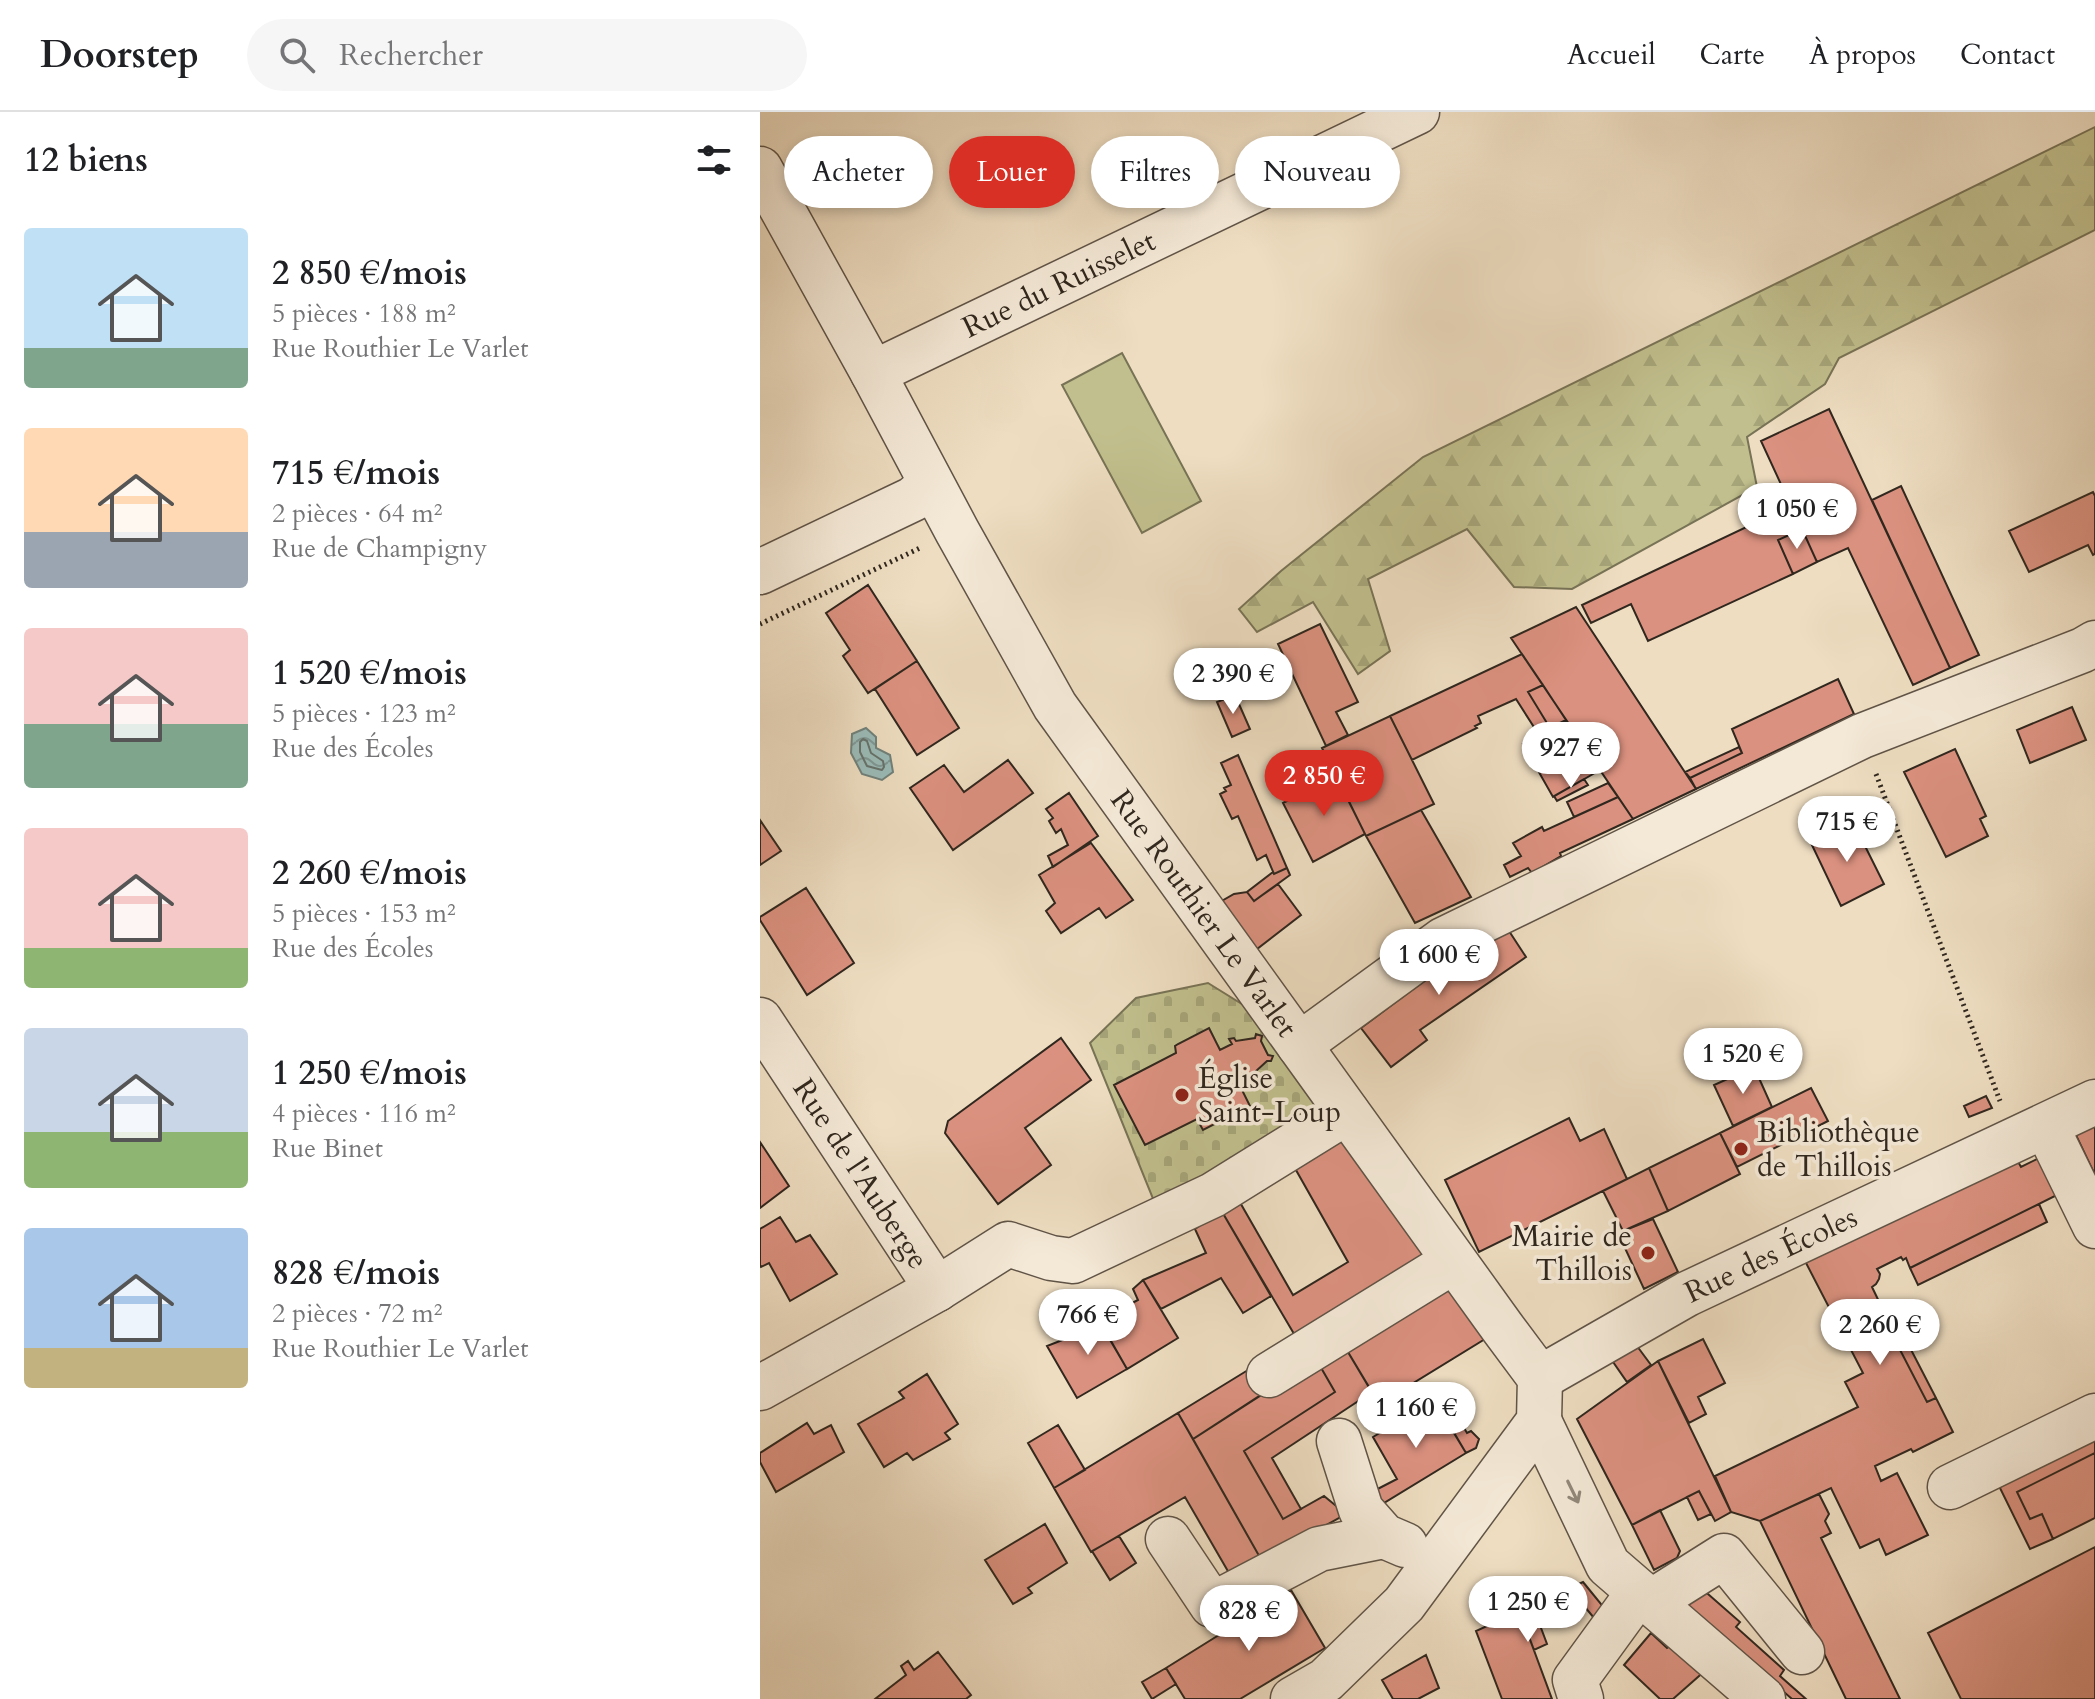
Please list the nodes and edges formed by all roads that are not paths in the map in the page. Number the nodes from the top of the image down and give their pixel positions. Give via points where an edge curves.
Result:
1 (1417, 112) edge
2 (760, 169) edge
3 (873, 373) junction
4 (931, 484) junction
5 (760, 572) edge
6 (2095, 643) edge
7 (760, 1020) edge
8 (1299, 1045) junction
9 (1347, 1112) junction
10 (2057, 1120) edge
11 (2095, 1226) edge
12 (1454, 1261) junction
13 (937, 1289) junction
14 (1269, 1375) dead end
15 (1540, 1378) junction
16 (760, 1388) edge
17 (2095, 1416) edge
18 (1539, 1421) junction
19 (1339, 1441) dead end
20 (1950, 1487) dead end
21 (1384, 1536) junction
22 (1168, 1539) dead end
23 (1436, 1560) junction
24 (1645, 1597) junction
25 (1802, 1652) dead end
26 (1293, 1699) edge
27 (1581, 1699) edge
28 (1763, 1699) edge

1 - 3 street, Rue du Ruisselet
2 - 3 street, Rue Routhier Le Varlet
3 - 4 street, Rue Routhier Le Varlet
4 - 5 street via 913,499
4 - 8 street, Rue Routhier Le Varlet via 1055,706
6 - 8 street via 1862,736 1443,940
7 - 13 street, Rue de l'Auberge
8 - 9 street, Rue Routhier Le Varlet
9 - 12 street, Rue Routhier Le Varlet
9 - 13 street via 1213,1195 1073,1261 1008,1244
10 - 11 street
10 - 15 street, Rue des Écoles via 1687,1294
12 - 14 street
12 - 15 street, Rue Routhier Le Varlet
13 - 16 street
15 - 18 street
17 - 20 street
18 - 23 street
18 -> 24 street via 1608,1565
19 - 21 street via 1361,1510
21 - 22 street via 1319,1549 1212,1605
21 - 23 street
23 - 26 street via 1404,1604 1326,1680
24 - 25 street via 1724,1556
24 - 27 street via 1575,1680
24 - 28 street

